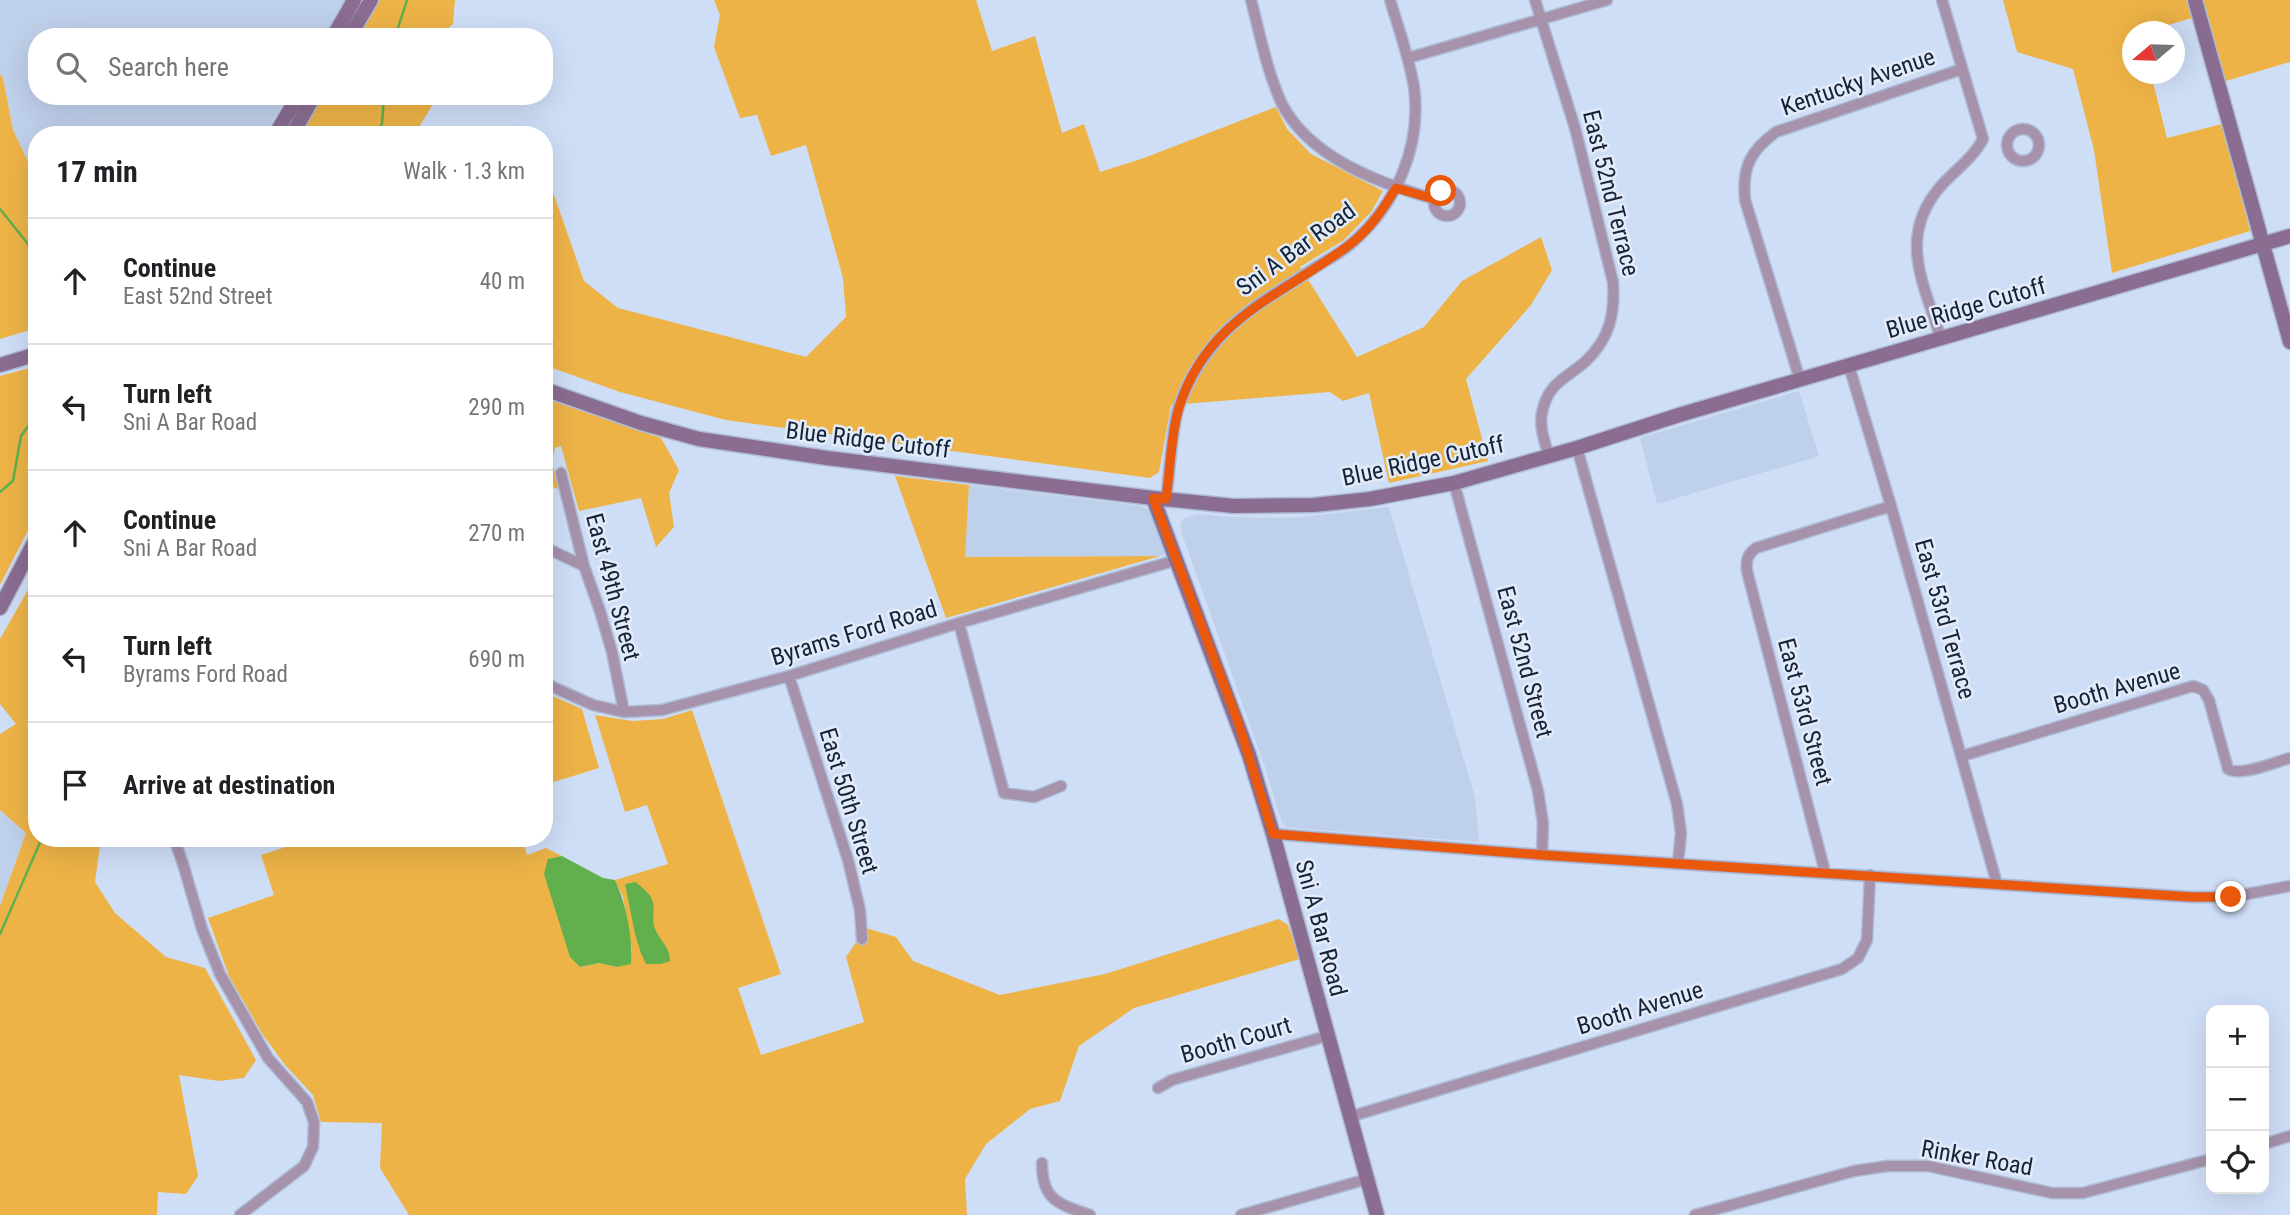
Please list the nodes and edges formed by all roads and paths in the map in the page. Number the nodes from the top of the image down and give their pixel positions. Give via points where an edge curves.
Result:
1 (354, 0) edge
2 (371, 0) edge
3 (1251, 0) edge
4 (1390, 0) edge
5 (1535, 0) edge
6 (1607, 0) edge
7 (1942, 0) edge
8 (2195, 0) edge
9 (1541, 20) junction
10 (338, 28) edge
11 (354, 28) edge
12 (1408, 58) junction
13 (1962, 69) junction
14 (293, 105) edge
15 (309, 105) edge
16 (280, 126) edge
17 (297, 126) edge
18 (1983, 139) junction
19 (2007, 141) dead end
20 (1396, 188) junction
21 (1434, 199) dead end
22 (2290, 236) edge
23 (2262, 245) junction
24 (1941, 339) junction
25 (2290, 342) edge
26 (28, 357) edge
27 (0, 365) edge
28 (1849, 366) junction
29 (1800, 380) junction
30 (553, 392) edge
31 (1577, 448) junction
32 (1549, 456) junction
33 (561, 473) dead end
34 (1454, 483) junction
35 (1160, 498) junction
36 (1891, 506) junction
37 (553, 551) edge
38 (28, 554) edge
39 (1177, 560) junction
40 (584, 566) junction
41 (0, 608) edge
42 (959, 623) junction
43 (789, 676) junction
44 (553, 687) edge
45 (624, 712) junction
46 (1962, 756) junction
47 (2290, 758) edge
48 (1061, 786) dead end
49 (1273, 834) junction
50 (177, 847) edge
51 (1542, 855) junction
52 (1678, 863) junction
53 (1825, 872) junction
54 (1870, 875) junction
55 (1997, 884) junction
56 (2290, 886) edge
57 (862, 939) dead end
58 (1327, 1036) junction
59 (1158, 1088) dead end
60 (1349, 1116) junction
61 (2290, 1136) edge
62 (2269, 1142) edge
63 (2206, 1160) edge
64 (1041, 1163) dead end
65 (1367, 1179) junction
66 (240, 1215) edge
67 (1090, 1215) edge
68 (1241, 1215) edge
69 (1377, 1215) edge
70 (1695, 1215) edge

1 - 10 main road
2 - 11 main road
3 - 20 street via 1282,103 1298,129 1317,148
4 - 12 street
5 - 9 street, East 52nd Terrace
6 - 9 street
7 - 13 street
8 - 23 main road
9 - 12 street
9 - 32 street, East 52nd Terrace via 1575,128 1615,304 1600,345 1560,379 1545,401 1542,433
12 - 20 street via 1415,124 1409,158
13 - 18 street
13 - 29 street, Kentucky Avenue via 1776,132 1759,144 1748,162 1745,200
14 - 16 main road
15 - 17 main road
18 - 19 street
18 - 24 street via 1937,190 1918,226 1917,262
20 - 21 street
20 - 35 street, Sni A Bar Road via 1376,220 1350,245 1255,306 1210,348 1178,409
22 - 23 main road, Blue Ridge Cutoff
23 - 24 main road, Blue Ridge Cutoff
23 - 25 main road
24 - 28 main road, Blue Ridge Cutoff
26 - 27 main road
28 - 29 main road, Blue Ridge Cutoff
28 - 36 street, East 53rd Terrace
29 - 31 main road, Blue Ridge Cutoff
30 - 35 main road, Blue Ridge Cutoff via 699,439
31 - 32 main road, Blue Ridge Cutoff
31 - 52 street via 1677,804 1681,833
32 - 34 main road, Blue Ridge Cutoff
33 - 40 street, East 49th Street
34 - 35 main road, Blue Ridge Cutoff via 1314,505 1234,506
34 - 51 street, East 52nd Street via 1538,791
35 - 39 main road, Sni A Bar Road
36 - 46 street, East 53rd Terrace
36 - 53 street, East 53rd Street via 1756,548 1746,561
37 - 40 street
38 - 41 main road
39 - 42 street, Byrams Ford Road
39 - 49 main road, Sni A Bar Road via 1238,722
40 - 45 street, East 49th Street via 612,652
42 - 43 street, Byrams Ford Road
42 - 48 street via 1004,793 1034,797
43 - 45 street, Byrams Ford Road via 662,710
43 - 57 street, East 50th Street via 848,860
44 - 45 street, Byrams Ford Road via 593,705
46 - 47 street, Booth Avenue via 2193,686 2203,690 2209,700 2228,769 2248,770
46 - 55 street, East 53rd Terrace
49 - 51 street
49 - 58 main road, Sni A Bar Road
50 - 66 street via 220,974 268,1058 307,1102 314,1122 313,1147 304,1166
51 - 52 street
52 - 53 street
53 - 54 street
54 - 55 street
54 - 60 street, Booth Avenue via 1867,940 1858,958 1842,970
55 - 56 street via 2192,897 2231,897
58 - 59 street, Booth Court via 1172,1080
58 - 60 main road, Sni A Bar Road
60 - 65 main road, Sni A Bar Road
61 - 62 street
63 - 70 street, Rinker Road via 2082,1193 2052,1193 1928,1166 1888,1166 1854,1171
64 - 67 street via 1042,1182 1059,1204
65 - 68 street
65 - 69 main road, Sni A Bar Road

